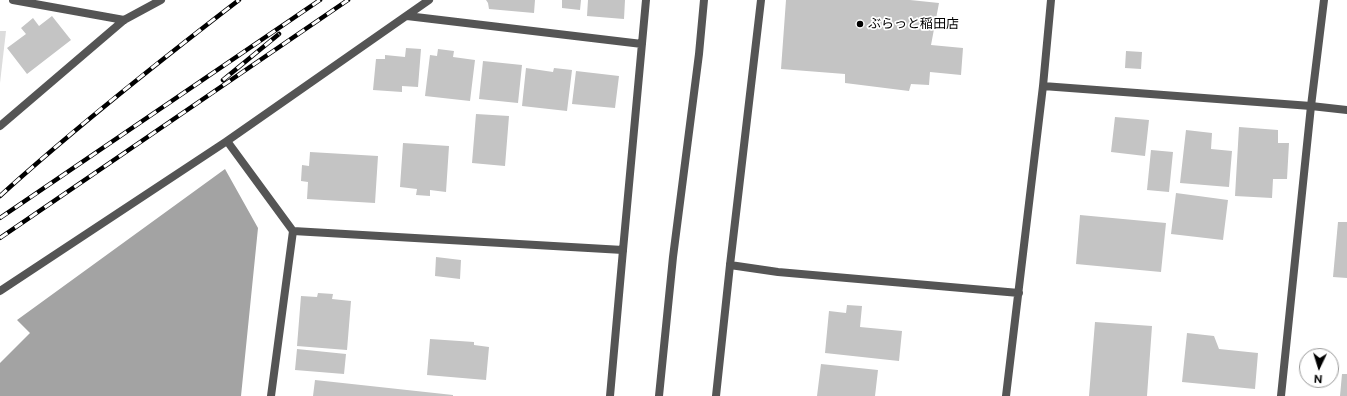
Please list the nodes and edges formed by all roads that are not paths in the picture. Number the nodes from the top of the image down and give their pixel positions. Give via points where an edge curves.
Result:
1 (13, 0) edge
2 (161, 0) edge
3 (429, 0) edge
4 (646, 0) edge
5 (704, 0) edge
6 (762, 0) edge
7 (1051, 0) edge
8 (1324, 0) edge
9 (406, 16) junction
10 (124, 20) junction
11 (642, 44) junction
12 (1043, 86) junction
13 (1311, 106) junction
14 (1347, 110) edge
15 (0, 126) edge
16 (227, 141) junction
17 (293, 231) junction
18 (623, 250) junction
19 (730, 265) junction
20 (0, 291) edge
21 (1019, 293) junction
22 (270, 396) edge
23 (610, 396) edge
24 (659, 396) edge
25 (716, 396) edge
26 (1006, 396) edge
27 (1281, 396) edge

1 - 10 street
2 - 10 street
3 - 9 street
4 - 11 street
5 - 24 street
6 - 19 street
7 - 12 street
8 - 13 street
9 - 11 street
9 - 16 street
10 - 15 street
11 - 18 street
12 - 13 street
12 - 21 street
13 - 14 street
13 - 27 street
16 - 17 street
16 - 20 street
17 - 18 street
17 - 22 street
18 - 23 street
19 - 21 street via 778,272
19 - 25 street
21 - 26 street

